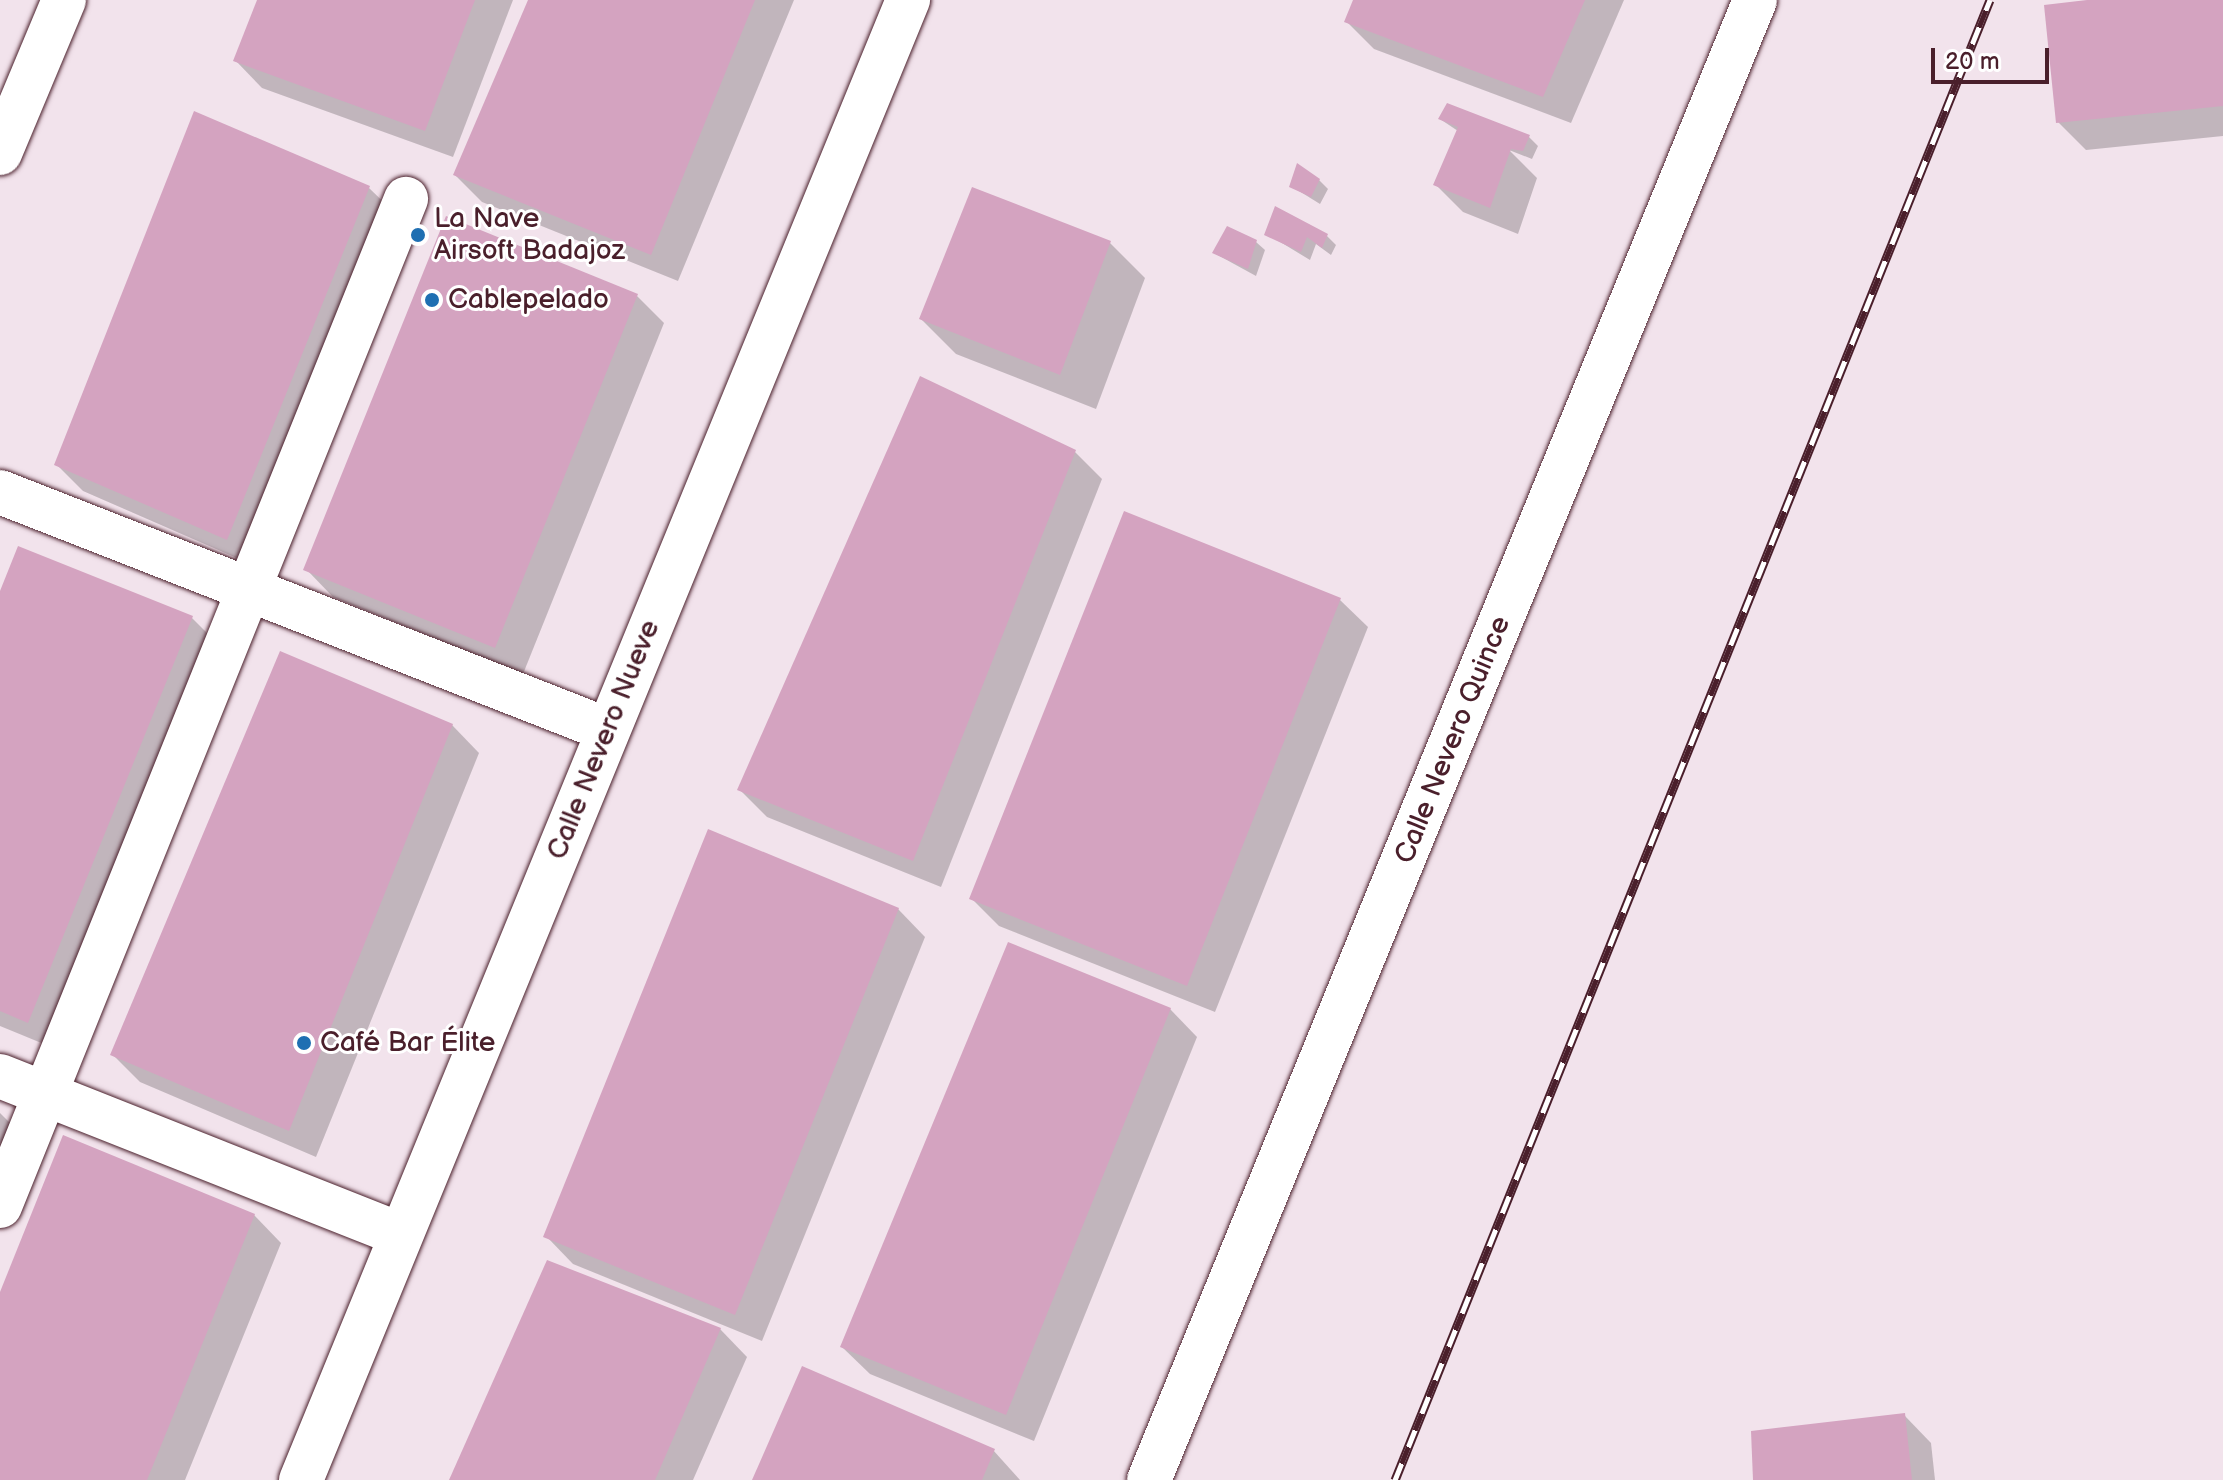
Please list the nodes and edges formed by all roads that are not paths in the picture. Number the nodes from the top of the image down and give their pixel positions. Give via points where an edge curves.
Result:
1 (64, 0) edge
2 (908, 0) edge
3 (1755, 0) edge
4 (0, 153) edge
5 (406, 199) dead end
6 (0, 492) edge
7 (248, 589) junction
8 (608, 730) junction
9 (0, 1076) edge
10 (46, 1095) junction
11 (0, 1206) edge
12 (401, 1235) junction
13 (301, 1480) edge
14 (1149, 1480) edge

1 - 4 street
2 - 8 street, Calle Nevero Nueve
3 - 14 street, Calle Nevero Quince
5 - 7 street
6 - 7 street
7 - 8 street
7 - 10 street
8 - 12 street, Calle Nevero Nueve
9 - 10 street
10 - 11 street
10 - 12 street
12 - 13 street, Calle Nevero Nueve

